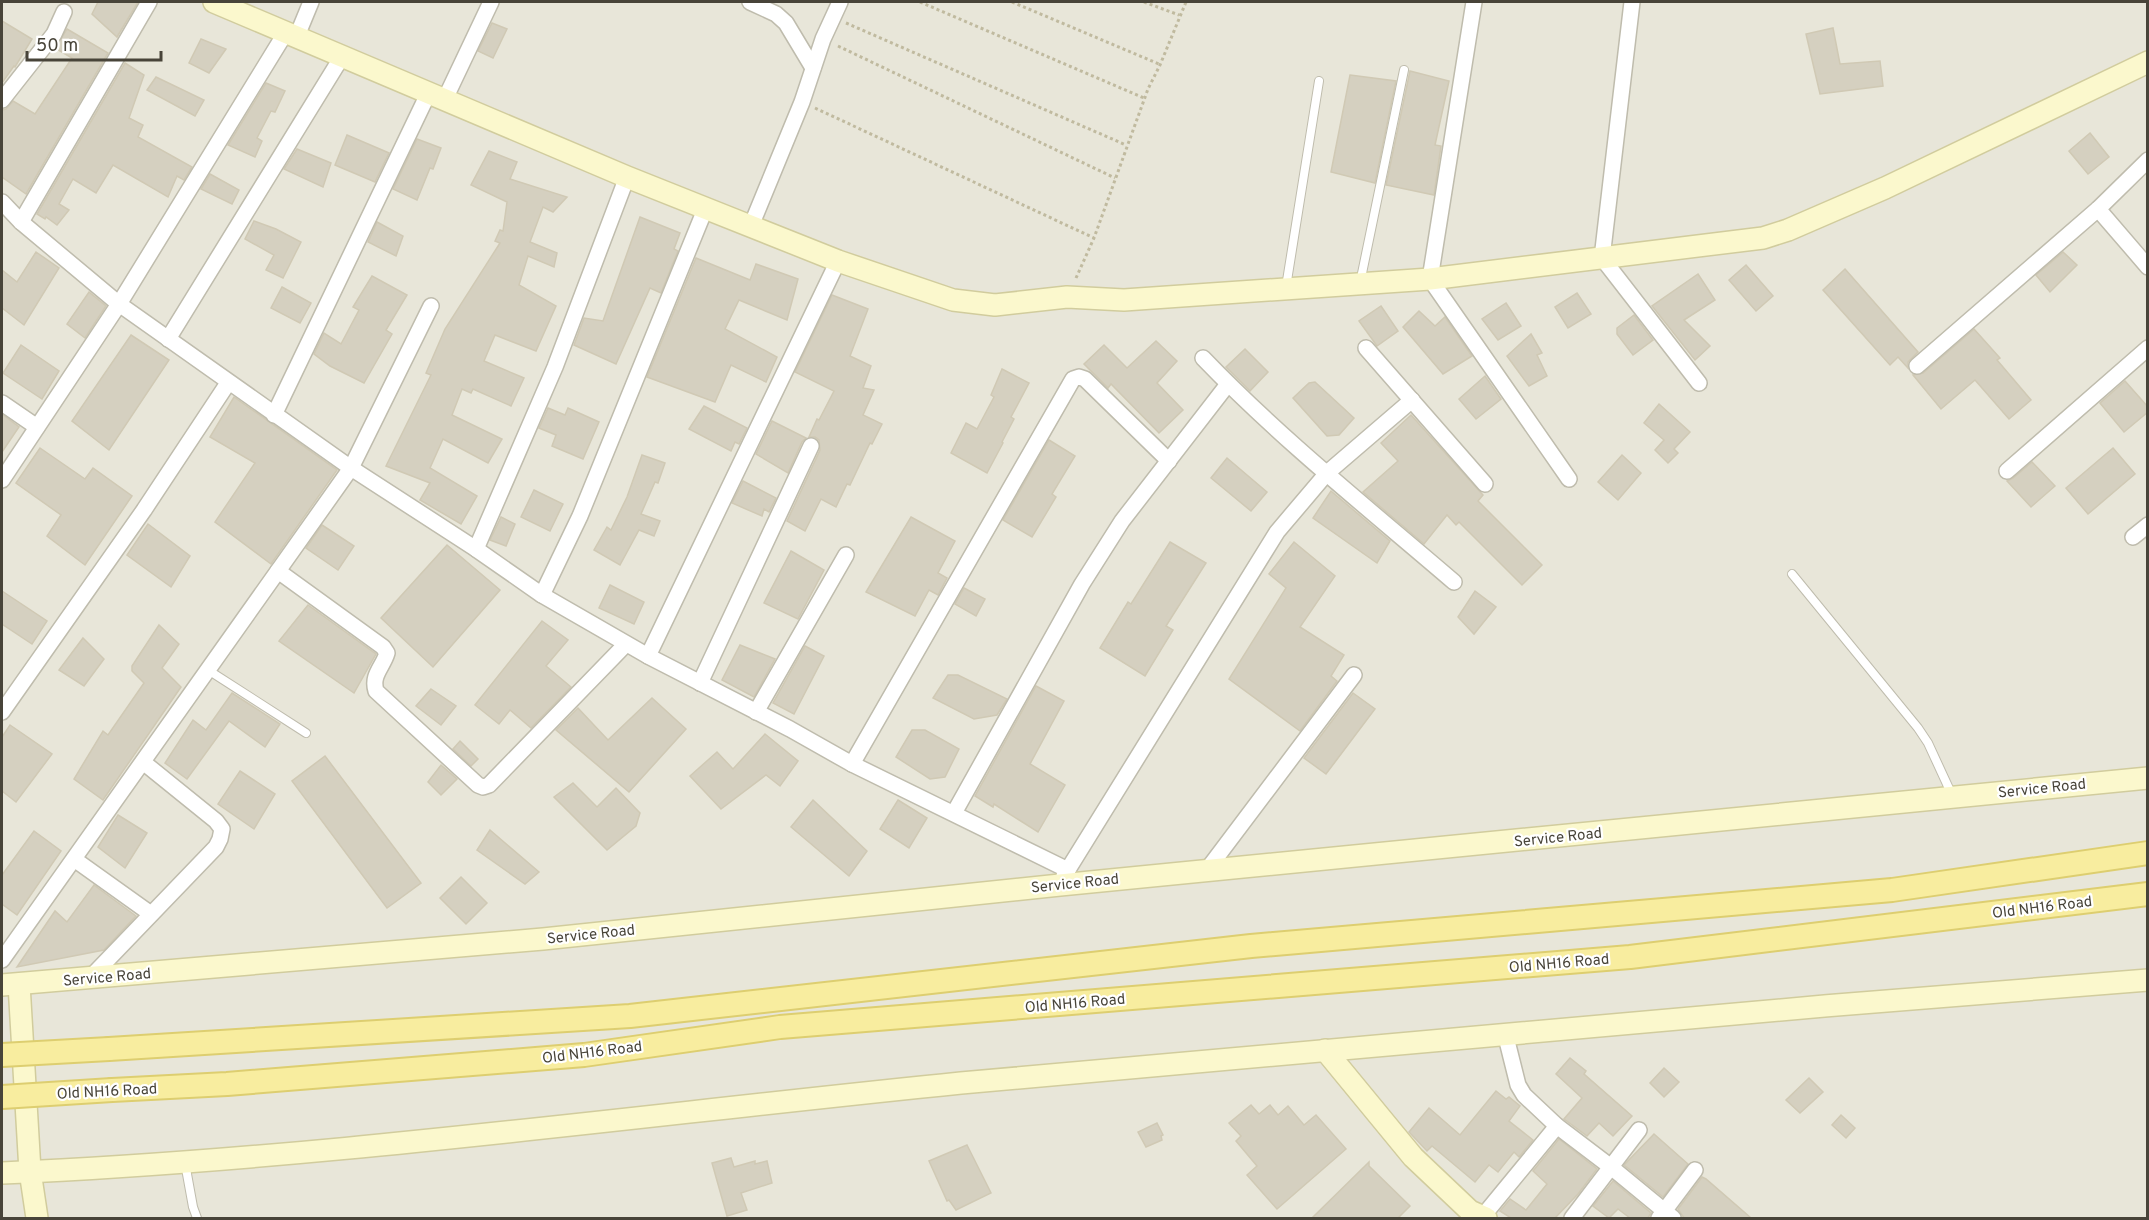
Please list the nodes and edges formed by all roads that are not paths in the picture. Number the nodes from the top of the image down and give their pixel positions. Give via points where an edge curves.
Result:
1 (149, 2) edge
2 (214, 2) edge
3 (311, 2) edge
4 (491, 2) edge
5 (750, 2) edge
6 (840, 2) edge
7 (1474, 2) edge
8 (1632, 2) edge
9 (64, 12) dead end
10 (291, 34) junction
11 (343, 55) junction
12 (2148, 62) edge
13 (813, 68) junction
14 (1404, 70) dead end
15 (1318, 81) dead end
16 (437, 95) junction
17 (2, 100) edge
18 (2148, 160) edge
19 (627, 177) junction
20 (2, 202) edge
21 (706, 207) junction
22 (2098, 209) junction
23 (21, 222) junction
24 (751, 226) junction
25 (1602, 258) junction
26 (838, 261) junction
27 (2148, 267) edge
28 (1430, 279) junction
29 (1359, 284) junction
30 (1286, 289) junction
31 (119, 304) junction
32 (431, 306) dead end
33 (168, 339) junction
34 (1366, 348) dead end
35 (2148, 348) edge
36 (1203, 358) dead end
37 (1917, 366) dead end
38 (228, 383) junction
39 (1700, 383) dead end
40 (1228, 384) junction
41 (1412, 400) junction
42 (2, 403) edge
43 (274, 415) junction
44 (37, 427) junction
45 (811, 446) dead end
46 (1168, 461) junction
47 (351, 468) junction
48 (2007, 471) dead end
49 (1327, 473) junction
50 (1569, 479) dead end
51 (2, 480) edge
52 (1485, 484) dead end
53 (2148, 525) edge
54 (2133, 537) dead end
55 (476, 549) junction
56 (846, 555) dead end
57 (278, 571) junction
58 (1792, 574) dead end
59 (1454, 582) dead end
60 (542, 595) junction
61 (626, 644) junction
62 (648, 657) junction
63 (208, 670) junction
64 (1354, 675) dead end
65 (700, 683) junction
66 (2, 712) edge
67 (756, 712) junction
68 (306, 733) dead end
69 (143, 762) junction
70 (852, 764) junction
71 (2148, 778) edge
72 (1953, 797) junction
73 (954, 813) junction
74 (2148, 853) edge
75 (74, 859) junction
76 (1207, 870) junction
77 (1064, 877) junction
78 (2148, 894) edge
79 (151, 914) junction
80 (2, 960) edge
81 (90, 978) junction
82 (2148, 980) edge
83 (10, 985) edge
84 (1505, 1033) junction
85 (1325, 1050) junction
86 (2, 1055) edge
87 (2, 1097) edge
88 (1557, 1126) junction
89 (1639, 1130) dead end
90 (185, 1162) junction
91 (1611, 1167) junction
92 (1695, 1170) dead end
93 (30, 1172) junction
94 (2, 1173) edge
95 (1475, 1216) edge
96 (1665, 1216) edge
97 (37, 1218) edge
98 (197, 1218) edge
99 (1572, 1218) edge

1 - 23 street
2 - 10 street
3 - 10 street
4 - 16 street
5 - 13 street via 786,23
6 - 13 street
7 - 28 street
8 - 25 street
9 - 17 street via 54,33
10 - 11 street
10 - 31 street
11 - 16 street
11 - 33 street
12 - 25 street via 1788,230 1763,238
13 - 24 street
14 - 29 lane
15 - 30 lane
16 - 19 street
16 - 43 street
18 - 22 street
19 - 21 street
19 - 55 street via 555,367
20 - 23 street
21 - 24 street
21 - 60 street via 580,516
22 - 27 street
22 - 37 street
23 - 31 street
24 - 26 street
25 - 28 street
25 - 39 street
26 - 30 street via 952,300 995,305 1067,297 1124,300
26 - 62 street
28 - 29 street
28 - 50 street
29 - 30 street
31 - 33 street
31 - 44 street
32 - 47 street
33 - 38 street
34 - 41 street
35 - 48 street
36 - 40 street
38 - 43 street
38 - 66 street
40 - 46 street
40 - 49 street
41 - 49 street
41 - 52 street
42 - 44 street
43 - 47 street
44 - 51 street
45 - 65 street
46 - 70 street via 1085,380 1073,379
46 - 73 street via 1122,521 1082,584
47 - 55 street
47 - 57 street
49 - 59 street
49 - 77 street via 1277,532
53 - 54 street
55 - 60 street
56 - 67 street
57 - 61 street via 387,652 374,676 376,691 483,787
57 - 63 street
58 - 72 lane via 1928,743
60 - 61 street
61 - 62 street
62 - 65 street
63 - 68 lane
63 - 69 street
64 - 76 street
65 - 67 street
67 - 70 street
69 - 75 street
69 - 79 street via 222,829 216,847
70 - 73 street
71 - 72 street, Service Road
72 - 76 street, Service Road
73 - 77 street
74 - 86 main road, Old NH16 Road, bridge via 1892,890 1251,946 630,1016
75 - 79 street
75 - 80 street
76 - 77 street, Service Road
77 - 81 street, Service Road via 543,939
78 - 87 main road, Old NH16 Road, bridge via 1630,957 780,1027 572,1056 227,1084
79 - 81 street
81 - 83 street, Service Road
82 - 84 street
83 - 93 street
84 - 85 street
84 - 88 street via 1518,1085
85 - 90 street
85 - 95 street via 1413,1157
88 - 91 street
88 - 95 street
89 - 91 street
90 - 93 street
90 - 98 lane
91 - 96 street
91 - 99 street
92 - 96 street
93 - 94 street
93 - 97 street

